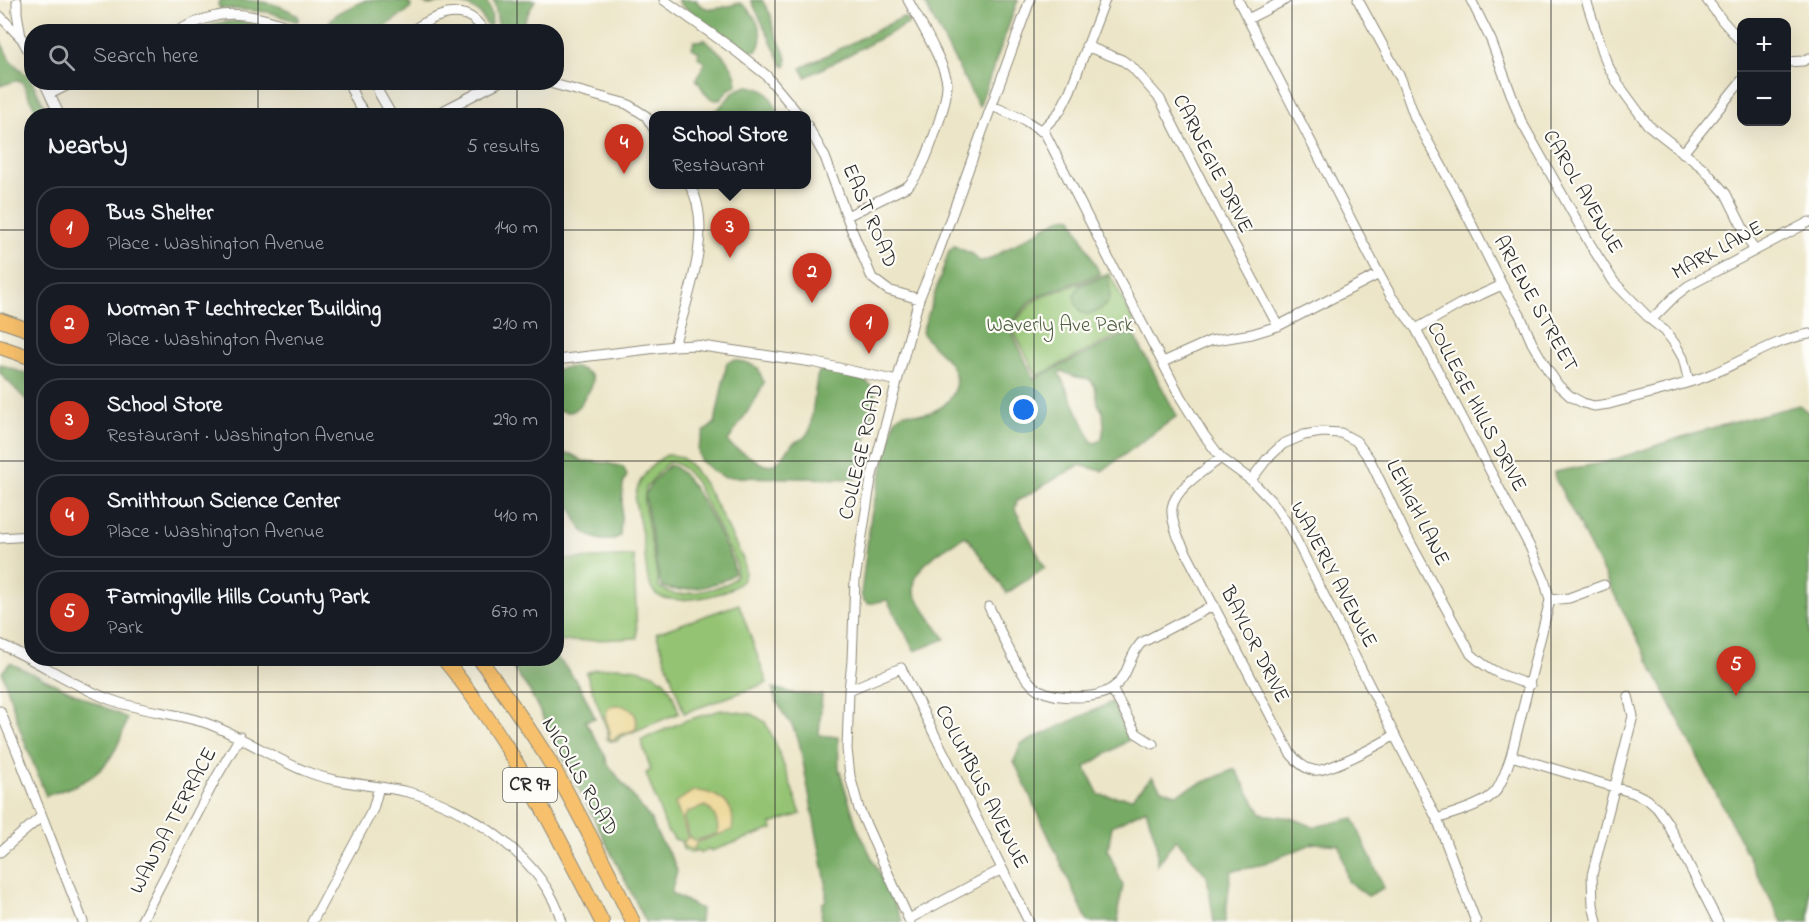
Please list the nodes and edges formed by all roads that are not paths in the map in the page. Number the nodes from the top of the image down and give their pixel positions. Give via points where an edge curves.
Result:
1 (666, 0) edge
2 (908, 0) edge
3 (1030, 0) edge
4 (1105, 0) edge
5 (1238, 0) edge
6 (1286, 0) edge
7 (1359, 0) edge
8 (1471, 0) edge
9 (1586, 0) edge
10 (1707, 0) edge
11 (18, 1) edge
12 (0, 15) edge
13 (1248, 19) junction
14 (196, 24) edge
15 (284, 24) edge
16 (423, 24) edge
17 (480, 24) edge
18 (1737, 37) edge
19 (22, 39) junction
20 (24, 43) edge
21 (1086, 46) junction
22 (1809, 58) edge
23 (1791, 62) edge
24 (1737, 86) edge
25 (564, 87) edge
26 (48, 90) edge
27 (58, 90) edge
28 (352, 90) edge
29 (378, 90) edge
30 (483, 90) edge
31 (50, 94) junction
32 (992, 106) junction
33 (56, 108) edge
34 (362, 108) edge
35 (386, 108) edge
36 (449, 108) edge
37 (796, 111) edge
38 (649, 121) edge
39 (1041, 131) junction
40 (811, 132) edge
41 (1683, 153) junction
42 (691, 189) edge
43 (847, 216) junction
44 (1809, 222) edge
45 (1754, 250) junction
46 (1379, 274) junction
47 (1502, 285) junction
48 (919, 299) junction
49 (0, 320) edge
50 (1651, 320) junction
51 (1278, 326) junction
52 (24, 328) edge
53 (1416, 329) junction
54 (1809, 334) edge
55 (674, 346) junction
56 (0, 347) edge
57 (24, 355) edge
58 (564, 359) edge
59 (1163, 362) junction
60 (897, 381) junction
61 (1689, 382) junction
62 (1221, 458) junction
63 (1251, 480) junction
64 (24, 536) edge
65 (0, 538) edge
66 (1604, 585) dead end
67 (1550, 600) junction
68 (1214, 605) junction
69 (989, 607) dead end
70 (0, 646) edge
71 (24, 658) edge
72 (40, 666) edge
73 (449, 666) edge
74 (485, 666) edge
75 (1530, 685) junction
76 (1112, 689) junction
77 (849, 690) junction
78 (1628, 696) dead end
79 (0, 711) edge
80 (1395, 735) junction
81 (240, 736) junction
82 (1154, 744) dead end
83 (1511, 756) junction
84 (380, 787) junction
85 (1614, 787) junction
86 (42, 816) junction
87 (1437, 819) junction
88 (0, 852) edge
89 (1002, 870) junction
90 (910, 921) edge
91 (83, 922) edge
92 (141, 922) edge
93 (312, 922) edge
94 (562, 922) edge
95 (602, 922) edge
96 (633, 922) edge
97 (1029, 922) edge
98 (1476, 922) edge
99 (1597, 922) edge
100 (1718, 922) edge

1 - 37 street via 766,75
2 - 43 street via 942,66 947,83 943,107 926,159 915,179
3 - 32 street, COLLEGE ROAD
4 - 21 street
5 - 13 street, COLLEGE HILLS DRIVE
6 - 13 street
7 - 47 street, ARLENE STREET
8 - 50 street, CAROL AVENUE via 1491,40 1521,121 1590,244 1614,282
9 - 41 street via 1607,64 1618,84 1648,125
10 - 18 street
11 - 12 street
11 - 19 street
12 - 19 street
13 - 46 street, COLLEGE HILLS DRIVE
14 - 15 street via 218,15 248,16
16 - 17 street via 454,12 471,15
19 - 20 street
21 - 39 street via 1060,111
21 - 51 street, CARNEGIE DRIVE via 1132,67 1160,99
22 - 23 street
24 - 41 street
25 - 38 street via 627,104
26 - 31 street
27 - 31 street
28 - 34 street
29 - 35 street
30 - 36 street
31 - 33 street
32 - 39 street, WAVERLY AVENUE
32 - 48 street, COLLEGE ROAD
39 - 59 street, WAVERLY AVENUE via 1046,134
40 - 43 street, EAST ROAD via 825,157
41 - 45 street via 1726,194
42 - 55 street via 699,210 701,234
43 - 48 street, EAST ROAD via 872,278 888,290
44 - 45 street, MARK LANE
45 - 50 street, MARK LANE via 1688,286
46 - 51 street
46 - 53 street, COLLEGE HILLS DRIVE
47 - 53 street
47 - 61 street, ARLENE STREET via 1546,367 1570,396 1583,403 1602,405
48 - 60 street, COLLEGE ROAD
49 - 52 highway
50 - 61 street, CAROL AVENUE via 1675,344
51 - 59 street via 1210,340
53 - 67 street, COLLEGE HILLS DRIVE via 1530,547
54 - 61 street, ARLENE STREET via 1775,344
55 - 58 street
55 - 60 street via 704,346 802,360
56 - 57 highway
59 - 62 street, WAVERLY AVENUE via 1198,426
60 - 77 street, COLLEGE ROAD via 871,479 856,569
62 - 63 street, WAVERLY AVENUE
62 - 68 street, BAYLOR DRIVE via 1177,494 1172,508 1179,537
63 - 75 street, LEHIGH LANE via 1283,444 1304,435 1341,433 1356,441 1369,458 1472,654 1497,674
63 - 80 street, WAVERLY AVENUE via 1290,528
64 - 65 street
66 - 67 street via 1569,598
67 - 75 street
68 - 76 street via 1141,643 1126,675
68 - 80 street, BAYLOR DRIVE via 1290,753 1303,766 1324,770
69 - 76 street via 1022,673 1039,690 1083,697
70 - 71 street
72 - 81 street via 107,699 201,721
73 - 95 highway, CR 97 via 522,772
74 - 96 highway, NICOLLS ROAD / CR 97 via 550,763
75 - 83 street
76 - 82 street via 1136,733
77 - 89 street, COLUMBUS AVENUE via 901,668
77 - 90 street, COLLEGE ROAD via 850,776 859,809
78 - 85 street via 1633,716
79 - 86 street
80 - 87 street, WAVERLY AVENUE
81 - 84 street via 308,772
81 - 92 street, WANDA TERRACE
83 - 85 street
83 - 87 street via 1496,791 1474,805
84 - 93 street via 373,809
84 - 94 street via 422,796 469,818 499,839 540,878
85 - 99 street via 1592,875
85 - 100 street via 1634,793 1657,808
86 - 88 street
86 - 91 street
87 - 98 street, WAVERLY AVENUE
89 - 90 street
89 - 97 street, COLUMBUS AVENUE

